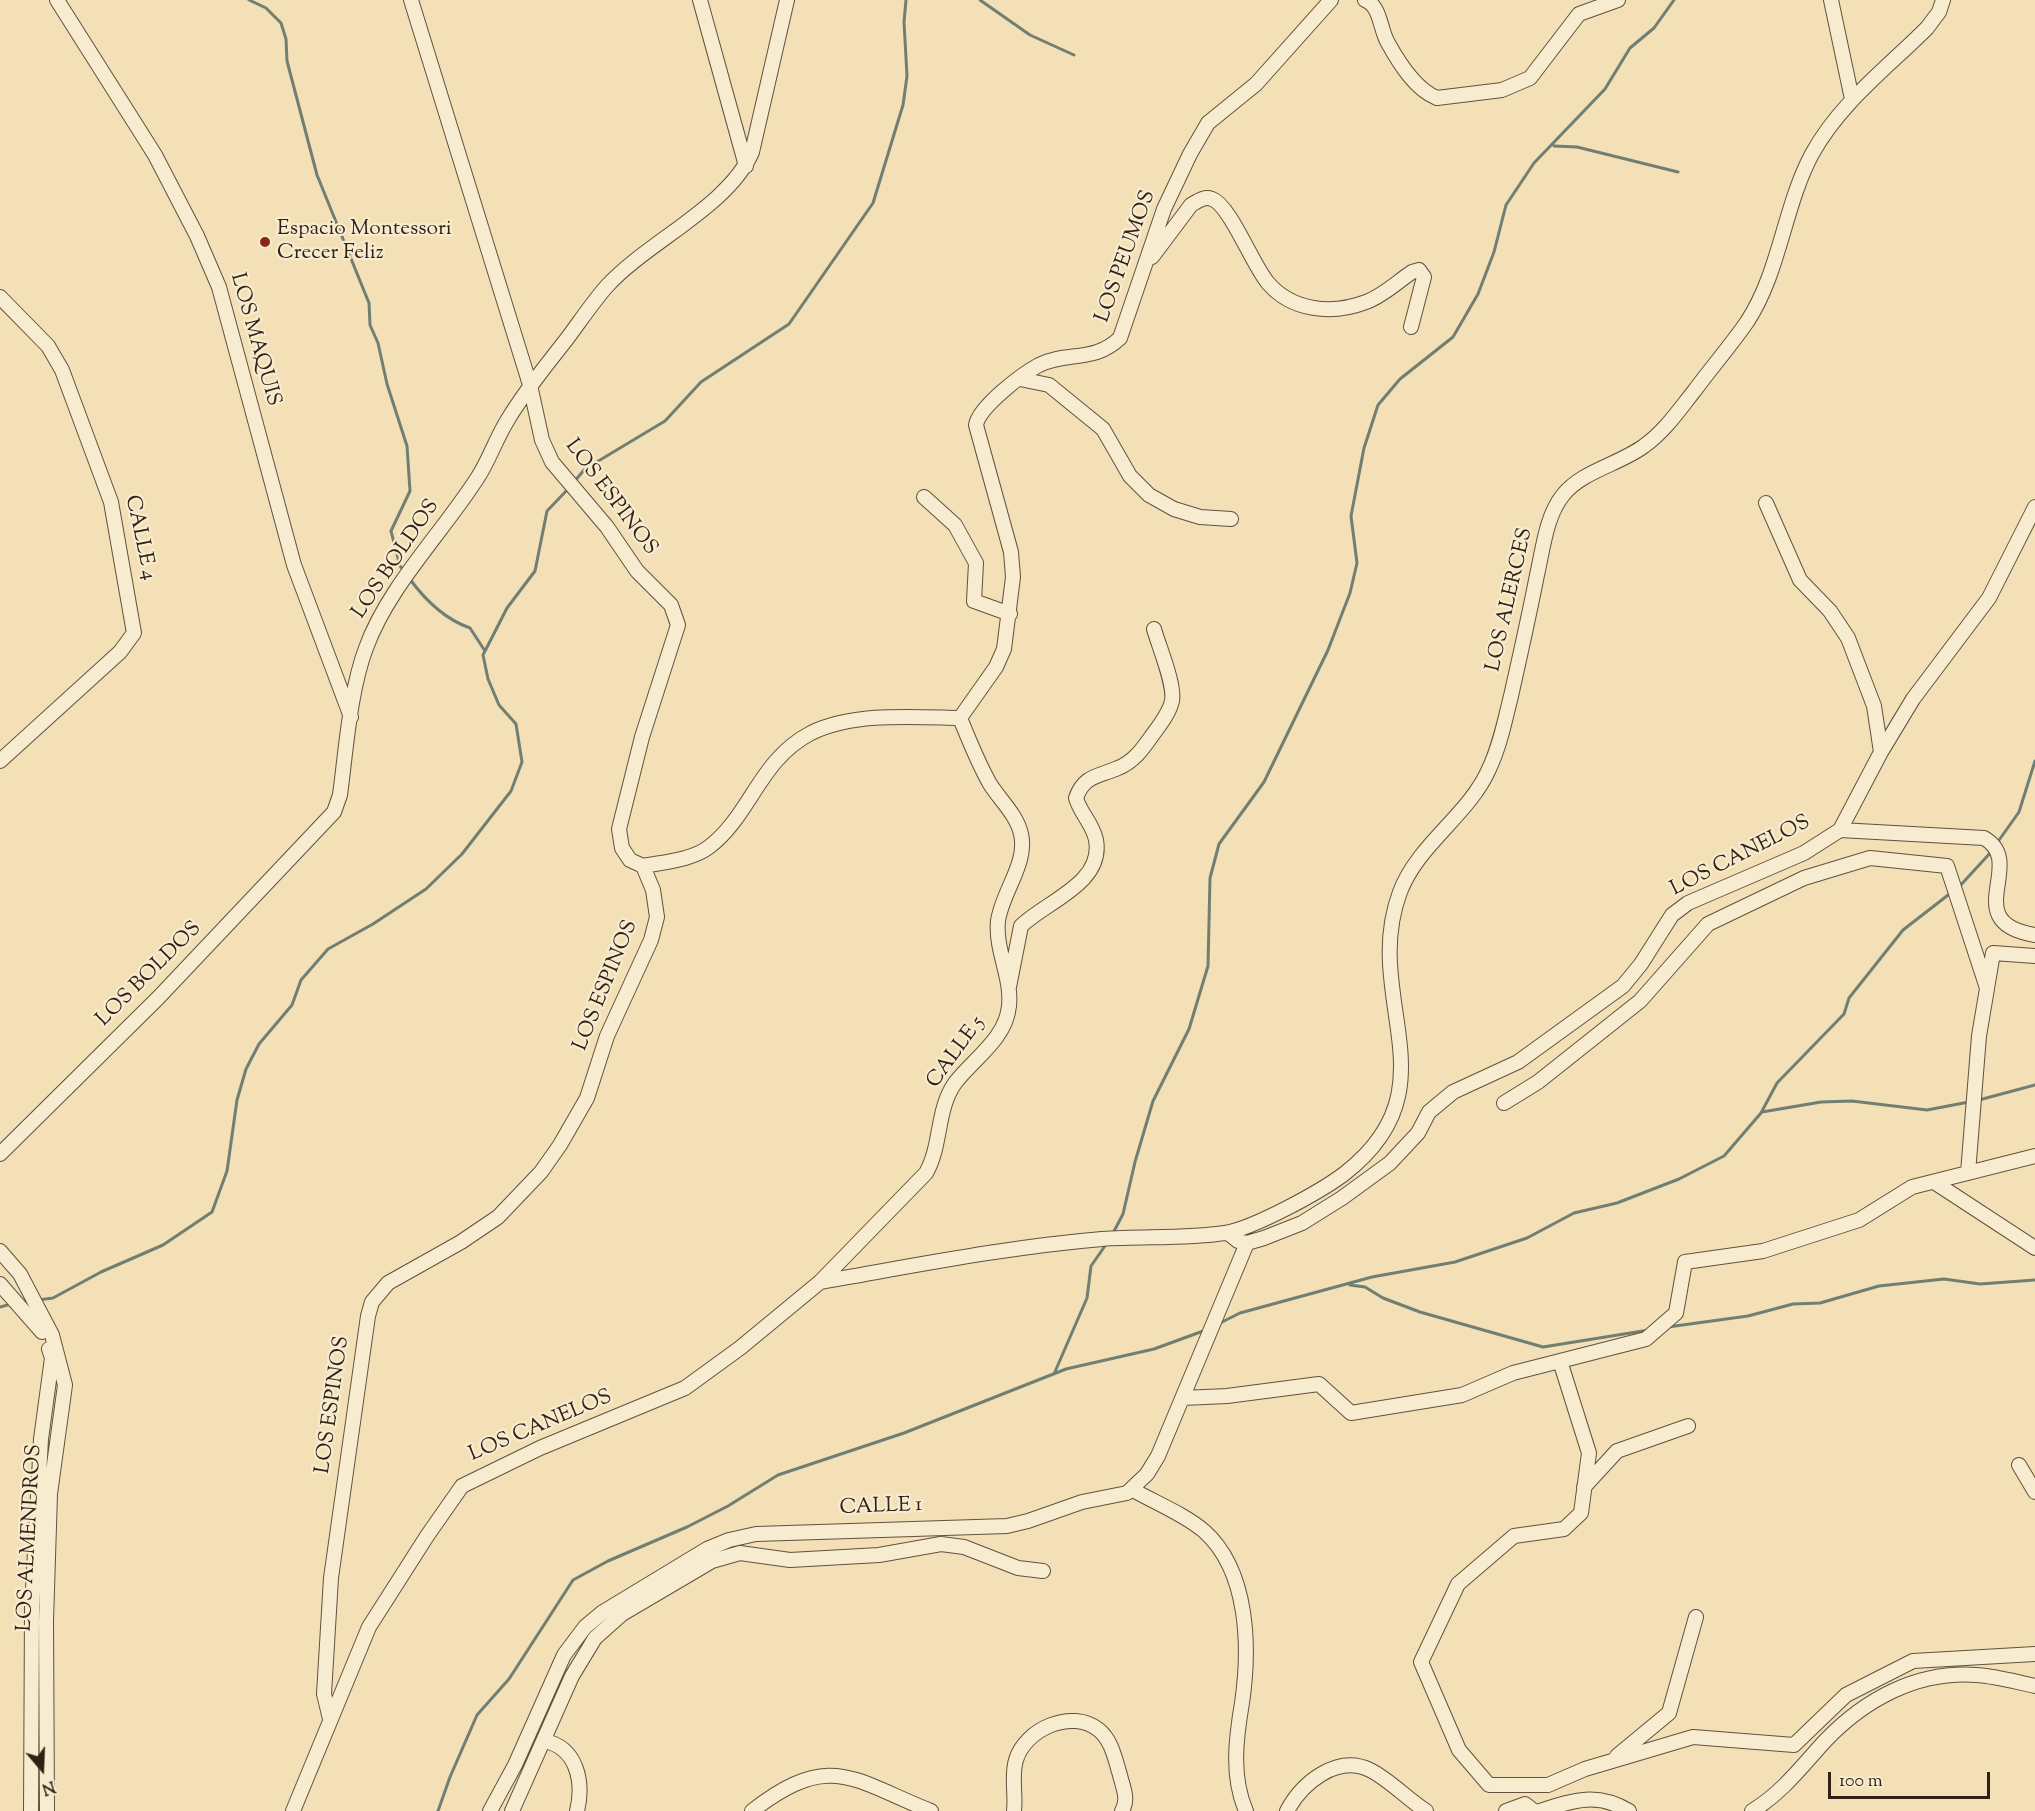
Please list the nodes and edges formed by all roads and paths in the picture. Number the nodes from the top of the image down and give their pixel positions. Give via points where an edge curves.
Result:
1 (57, 0) edge
2 (411, 0) edge
3 (700, 0) edge
4 (787, 0) edge
5 (1331, 0) edge
6 (1365, 0) edge
7 (1618, 0) edge
8 (1831, 0) edge
9 (1943, 0) edge
10 (1852, 99) junction
11 (746, 166) junction
12 (1144, 268) junction
13 (0, 297) edge
14 (1411, 327) dead end
15 (1020, 379) junction
16 (530, 385) junction
17 (924, 497) dead end
18 (1766, 503) dead end
19 (2035, 507) edge
20 (1231, 519) dead end
21 (1010, 614) junction
22 (1154, 629) dead end
23 (351, 717) junction
24 (960, 718) junction
25 (1881, 752) junction
26 (0, 761) edge
27 (1840, 830) junction
28 (643, 866) junction
29 (2035, 935) edge
30 (2035, 956) edge
31 (1987, 988) junction
32 (1008, 989) junction
33 (1504, 1103) dead end
34 (0, 1154) edge
35 (2035, 1156) edge
36 (1968, 1173) junction
37 (1934, 1182) junction
38 (1228, 1233) junction
39 (1247, 1243) junction
40 (2035, 1248) edge
41 (0, 1251) edge
42 (820, 1282) junction
43 (0, 1284) edge
44 (52, 1347) junction
45 (1560, 1361) junction
46 (1183, 1398) junction
47 (1688, 1426) dead end
48 (2019, 1465) dead end
49 (1584, 1487) junction
50 (1133, 1490) junction
51 (2035, 1492) edge
52 (1043, 1571) dead end
53 (1696, 1617) dead end
54 (2035, 1654) edge
55 (2035, 1686) edge
56 (45, 1698) junction
57 (31, 1701) junction
58 (330, 1719) junction
59 (544, 1741) junction
60 (1611, 1761) junction
61 (1577, 1806) edge
62 (31, 1811) edge
63 (47, 1811) edge
64 (293, 1811) edge
65 (490, 1811) edge
66 (512, 1811) edge
67 (577, 1811) edge
68 (752, 1811) edge
69 (931, 1811) edge
70 (1014, 1811) edge
71 (1122, 1811) edge
72 (1246, 1811) edge
73 (1287, 1811) edge
74 (1426, 1811) edge
75 (1506, 1811) edge
76 (1534, 1811) edge
77 (1540, 1811) edge
78 (1629, 1811) edge
79 (1752, 1811) edge

1 - 23 street, LOS MAQUIS via 155,155 219,287 294,565
2 - 16 street, LOS ESPINOS
3 - 11 street
4 - 11 street, LOS BOLDOS
5 - 12 street, LOS PEUMOS via 1256,84 1208,123 1164,209
6 - 7 street via 1375,6 1387,43 1417,85 1437,98 1502,90 1530,78 1579,14
8 - 10 street
9 - 10 street, LOS ALERCES via 1927,28
10 - 38 street, LOS ALERCES via 1810,156 1751,316 1733,342 1649,443 1567,489 1557,504 1545,538 1503,727 1489,771 1413,868 1400,892 1392,930 1390,976 1402,1063 1401,1096 1388,1125 1372,1150 1341,1176 1292,1206
11 - 16 street, LOS BOLDOS via 710,202 607,286
12 - 14 street via 1191,205 1212,199 1237,229 1268,283 1290,301 1308,308 1368,302 1419,270 1424,277
12 - 15 street, LOS PEUMOS via 1126,327 1109,349 1039,365
13 - 26 street, CALLE 4 via 48,346 63,370 111,502 134,633 120,652
15 - 20 street via 1049,385 1096,422 1130,476 1149,495 1200,517
15 - 21 street, LOS PEUMOS via 981,412 976,425 1011,552
16 - 23 street, LOS BOLDOS via 479,476 407,575 375,628 365,648
16 - 28 street, LOS ESPINOS via 542,440 552,462 608,527 637,571 671,605 678,625 642,737 620,829 622,848 630,860
17 - 21 street via 955,525 976,563 974,601
18 - 25 street via 1800,580 1830,611 1848,638 1874,706
19 - 25 street, LOS CANELOS via 1989,598 1913,699
21 - 24 street, LOS PEUMOS via 1004,649 996,667
22 - 32 street via 1171,689 1168,711 1129,763 1094,775 1080,788 1076,798 1096,839 1097,860 1086,878 1021,926
23 - 34 street, LOS BOLDOS via 334,812 158,998
24 - 28 street via 899,716 858,720 812,733 785,751 764,774 729,828 707,849
24 - 32 street, CALLE 5 via 992,786 1021,833 1023,851 998,922 999,950
25 - 27 street, LOS CANELOS
27 - 29 street via 1984,838 1996,848 2000,858 1994,900 1997,913 2012,928
27 - 39 street, LOS CANELOS via 1804,853 1688,903 1672,915 1623,986 1518,1062 1453,1092 1429,1112 1418,1133 1390,1162 1342,1198 1302,1222
28 - 58 street, LOS ESPINOS via 653,890 657,917 651,940 607,1036 587,1098 560,1144 541,1172 498,1217 388,1283 372,1302 331,1578 324,1694
30 - 31 street via 1993,953
31 - 33 street via 1947,866 1870,858 1804,878 1708,924 1640,1001 1538,1082
31 - 36 street via 1979,1036
32 - 42 street, CALLE 5 via 1005,1023 956,1083 944,1105 934,1159 926,1173
35 - 36 street
36 - 37 street
37 - 40 street
37 - 45 street via 1912,1187 1859,1220 1763,1251 1684,1262 1676,1313 1646,1339
38 - 39 street
38 - 42 street via 1089,1241
39 - 46 street
41 - 44 street, LOS ALMENDROS via 20,1275
42 - 58 street, LOS CANELOS via 685,1388 513,1460 462,1486 369,1627
43 - 44 street, LOS ALMENDROS via 39,1326
44 - 56 street, LOS ALMENDROS via 65,1385 50,1494
44 - 57 street, LOS ALMENDROS via 41,1438
45 - 46 street via 1512,1373 1462,1395 1351,1413 1319,1384
45 - 49 street via 1589,1453
46 - 50 street via 1153,1465
47 - 49 street via 1617,1451
48 - 51 street
49 - 60 street via 1581,1513 1564,1529 1514,1536 1458,1584 1420,1662 1459,1750 1489,1785 1548,1785
50 - 65 street, CALLE 1 via 1006,1526 756,1534 707,1549 603,1612 577,1636 564,1654
50 - 72 street via 1204,1531 1235,1577 1245,1658 1237,1771
52 - 59 street via 1018,1568 964,1547 941,1544 879,1555 802,1560 740,1553 722,1557 632,1607 603,1629 578,1662
53 - 60 street via 1669,1713
54 - 60 street via 1913,1660 1846,1695 1794,1745 1693,1737
55 - 79 street via 1964,1674 1919,1681 1889,1692 1846,1720 1782,1789
56 - 57 street
56 - 63 street, LOS ALMENDROS
57 - 62 street, LOS ALMENDROS
58 - 64 street, LOS CANELOS
59 - 66 street
59 - 67 street via 562,1748 576,1767 580,1793
61 - 77 street
61 - 78 street via 1596,1798 1612,1801
68 - 69 street via 804,1780 834,1775 873,1784
70 - 71 street via 1014,1768 1022,1747 1037,1732 1073,1719 1093,1725 1110,1744 1125,1795
73 - 74 street via 1299,1792 1315,1778 1348,1766 1373,1772
75 - 76 street via 1525,1804

